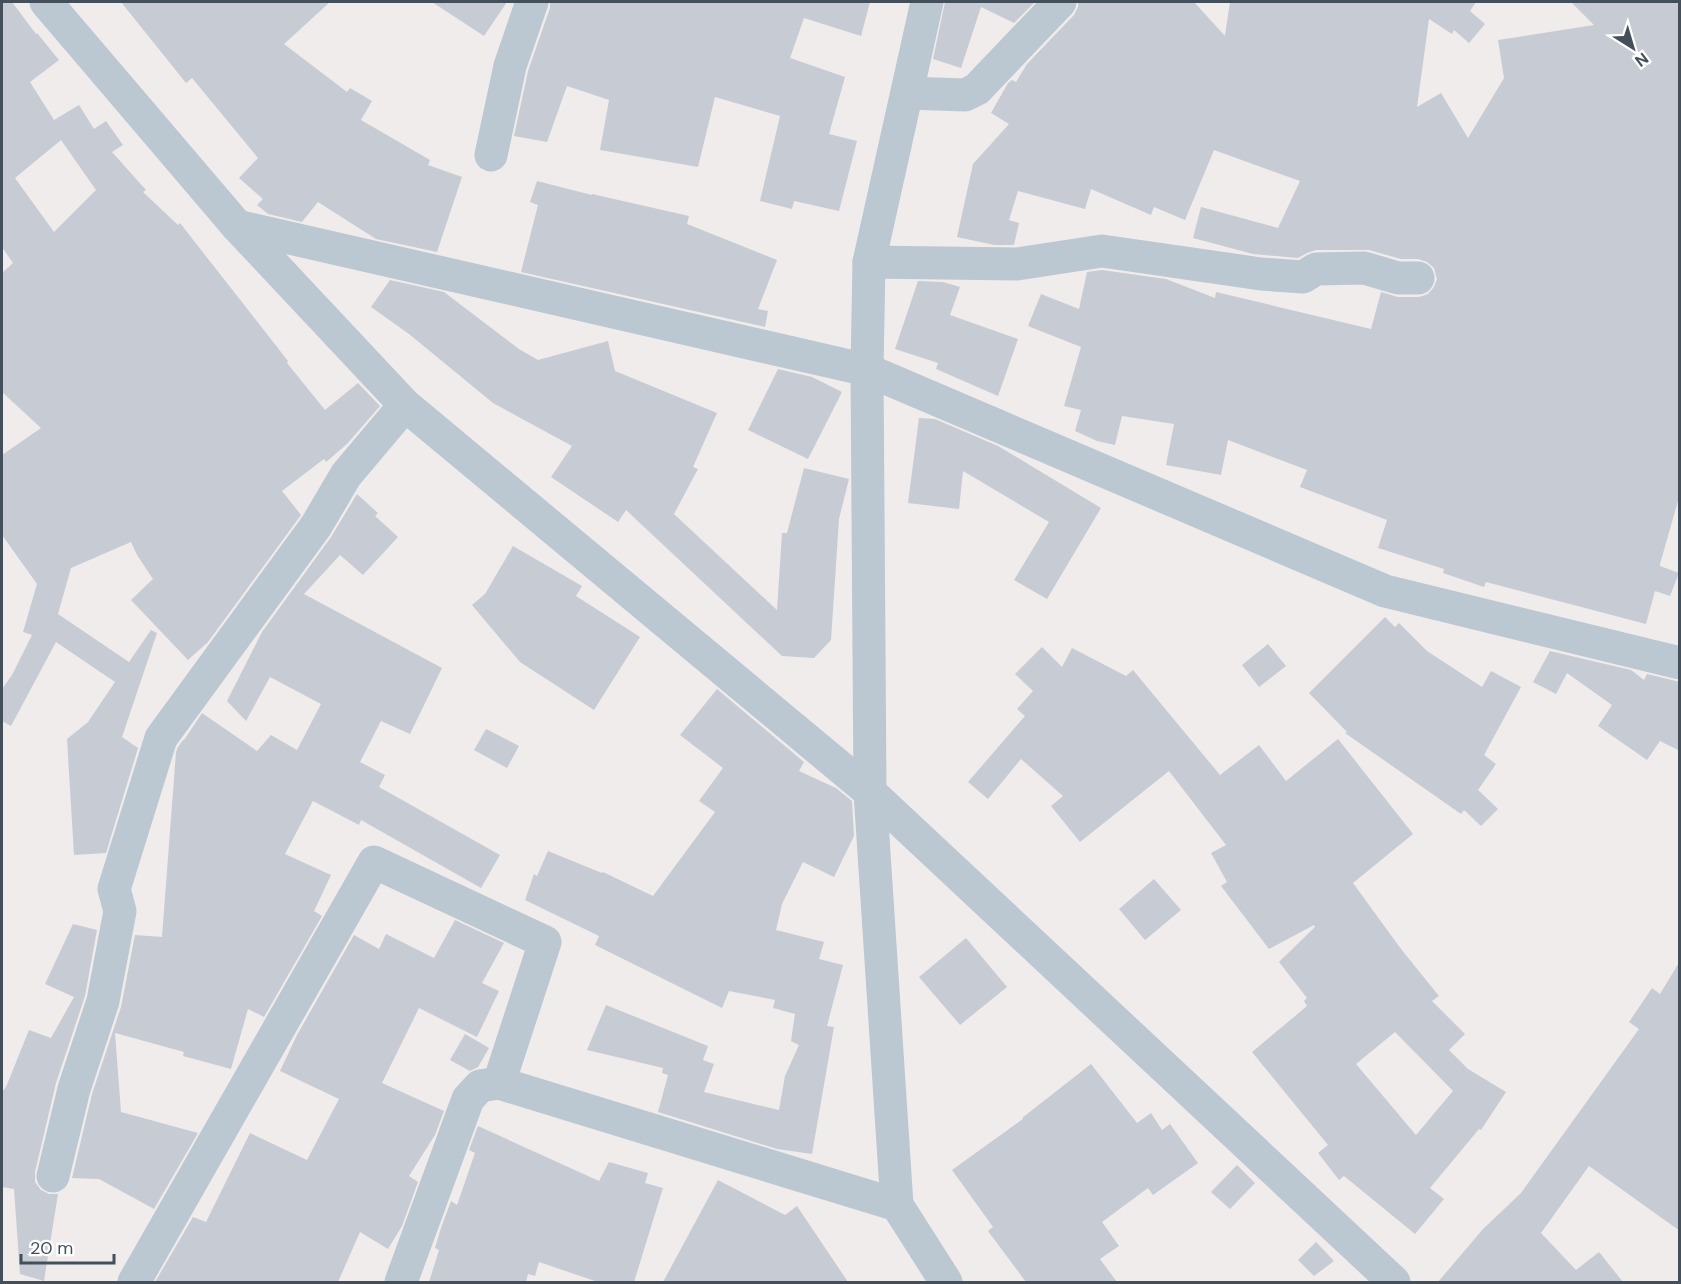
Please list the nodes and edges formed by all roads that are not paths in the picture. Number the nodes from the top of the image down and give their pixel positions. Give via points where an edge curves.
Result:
1 (46, 2) edge
2 (532, 2) edge
3 (927, 2) edge
4 (1060, 2) edge
5 (907, 93) junction
6 (491, 155) dead end
7 (237, 226) junction
8 (869, 262) junction
9 (1418, 278) dead end
10 (867, 370) junction
11 (405, 405) junction
12 (1680, 663) edge
13 (870, 792) junction
14 (499, 1083) junction
15 (53, 1176) dead end
16 (897, 1205) junction
17 (134, 1282) edge
18 (401, 1282) edge
19 (946, 1282) edge
20 (1394, 1282) edge

1 - 7 street
2 - 6 street via 510,66
3 - 5 street
4 - 5 street via 977,89 965,95
5 - 8 street
7 - 10 street
7 - 11 street
8 - 9 street via 1017,264 1102,251 1261,274 1303,277 1316,269 1364,268 1398,278
8 - 10 street
10 - 12 street via 1385,591
10 - 13 street
11 - 13 street
11 - 15 street via 346,475 316,526 161,738 114,889 120,911 103,1001 74,1089
13 - 16 street
13 - 20 street
14 - 16 street
14 - 17 street via 545,942 374,862
14 - 18 street via 480,1086 468,1099
16 - 19 street

